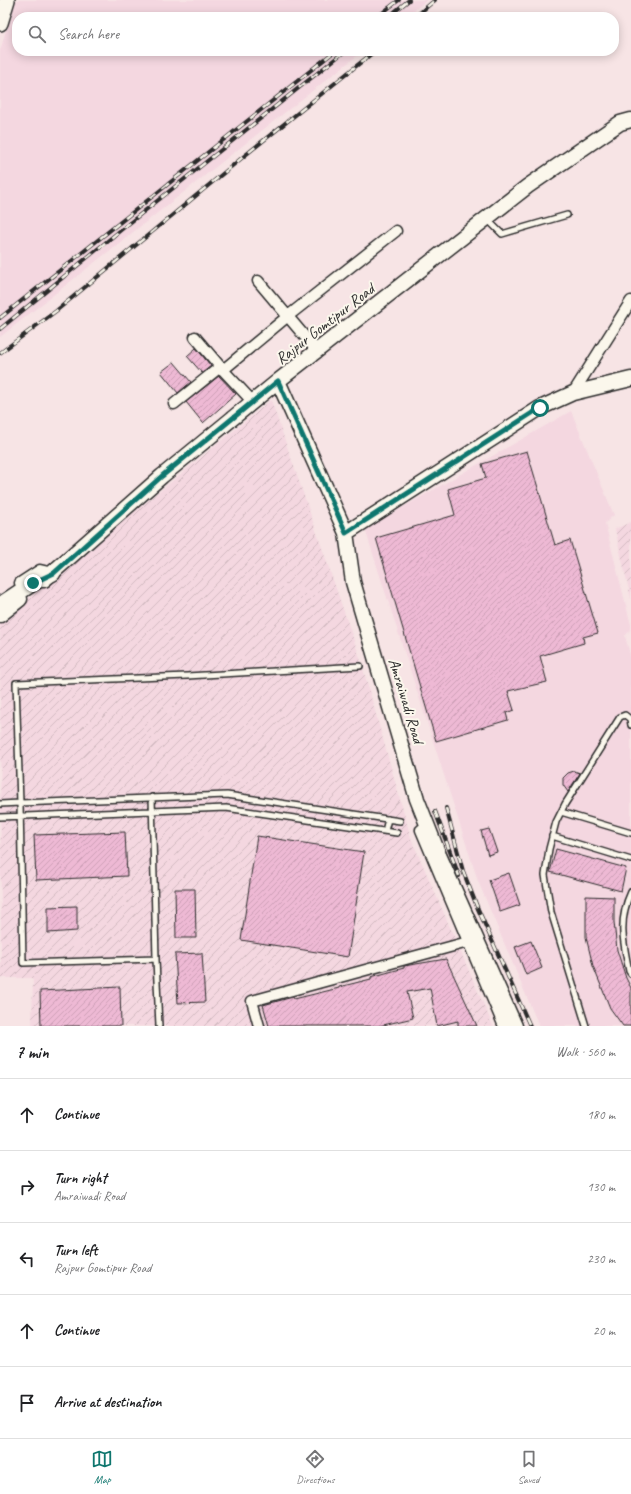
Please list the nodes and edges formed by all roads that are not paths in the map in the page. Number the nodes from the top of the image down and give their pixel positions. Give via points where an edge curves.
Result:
1 (7, 0) edge
2 (0, 23) edge
3 (631, 120) edge
4 (567, 215) dead end
5 (487, 219) junction
6 (396, 231) dead end
7 (258, 281) dead end
8 (631, 301) edge
9 (288, 316) junction
10 (195, 337) dead end
11 (317, 351) junction
12 (221, 368) junction
13 (631, 380) edge
14 (278, 381) junction
15 (573, 393) junction
16 (253, 402) junction
17 (174, 404) dead end
18 (346, 533) junction
19 (54, 573) junction
20 (0, 596) edge
21 (0, 605) edge
22 (0, 615) edge
23 (360, 666) dead end
24 (631, 725) edge
25 (152, 797) junction
26 (20, 803) junction
27 (0, 804) edge
28 (152, 811) junction
29 (561, 812) junction
30 (0, 817) edge
31 (20, 817) junction
32 (388, 819) junction
33 (400, 821) dead end
34 (428, 826) junction
35 (385, 831) junction
36 (397, 832) dead end
37 (631, 833) edge
38 (552, 836) junction
39 (631, 860) edge
40 (631, 892) edge
41 (468, 942) junction
42 (156, 960) junction
43 (631, 974) edge
44 (515, 1024) edge
45 (159, 1026) edge
46 (259, 1026) edge
47 (586, 1026) edge

1 - 2 main road
3 - 5 main road, Rajpur Gomtipur Road via 620,124 528,186
4 - 5 lane via 502,234
5 - 11 main road, Rajpur Gomtipur Road
6 - 9 street
7 - 9 street
8 - 15 street
9 - 11 street
9 - 12 street
10 - 12 street
11 - 14 main road, Rajpur Gomtipur Road
12 - 16 street
12 - 17 street
13 - 15 main road
14 - 16 main road, Rajpur Gomtipur Road
14 - 18 main road, Amraiwadi Road
15 - 18 main road via 540,408
16 - 19 main road, Rajpur Gomtipur Road via 162,476
18 - 34 main road, Amraiwadi Road via 352,582 417,799
19 - 20 street via 40,570
19 - 21 main road via 33,583
19 - 22 main road, Rajpur Gomtipur Road
23 - 26 lane via 16,682
24 - 29 lane via 626,715 620,717
25 - 26 lane
25 - 28 lane
25 - 32 lane via 227,795
26 - 27 lane
26 - 31 lane
28 - 31 lane
28 - 35 lane via 226,808
28 - 42 lane
29 - 37 lane
29 - 38 lane
30 - 31 lane
31 - 42 lane via 23,963
32 - 33 lane
32 - 35 lane
34 - 41 street via 421,830
34 - 44 main road, Amraiwadi Road
35 - 36 lane
38 - 39 lane
38 - 47 lane via 545,875 551,912
40 - 43 lane via 622,923 623,945
41 - 44 street via 503,1024
41 - 46 street via 252,1001
42 - 45 lane

